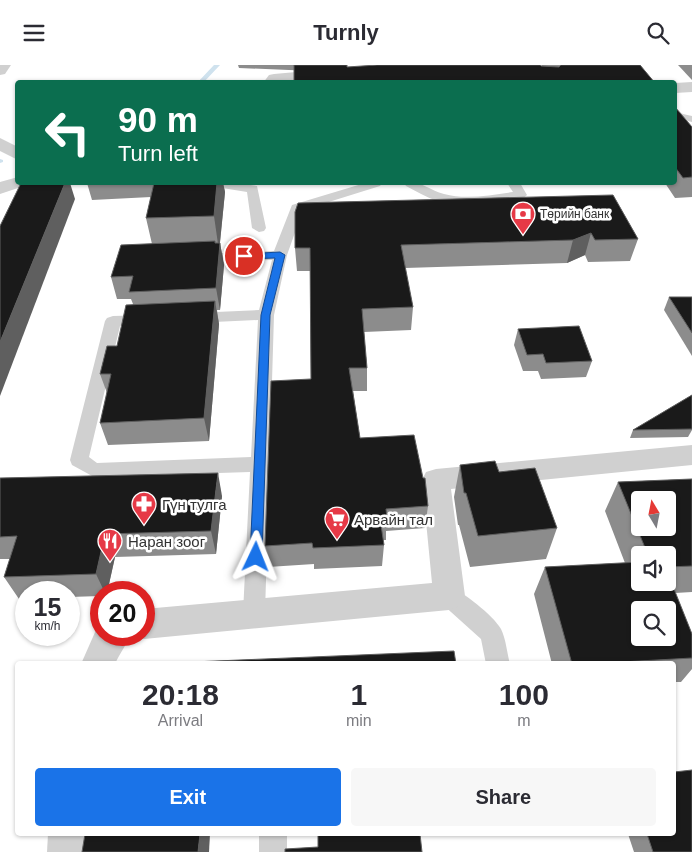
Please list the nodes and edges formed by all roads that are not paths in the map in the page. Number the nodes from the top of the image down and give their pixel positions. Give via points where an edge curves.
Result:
1 (4, 65) edge
2 (0, 71) edge
3 (340, 72) edge
4 (273, 75) edge
5 (692, 87) edge
6 (677, 88) edge
7 (677, 114) edge
8 (692, 119) edge
9 (15, 183) edge
10 (228, 185) edge
11 (370, 185) edge
12 (414, 185) edge
13 (514, 185) edge
14 (0, 188) edge
15 (259, 228) dead end
16 (280, 255) junction
17 (186, 259) edge
18 (266, 315) junction
19 (161, 319) edge
20 (180, 319) edge
21 (692, 455) edge
22 (260, 464) junction
23 (449, 596) junction
24 (254, 613) junction
25 (155, 623) edge
26 (106, 646) edge
27 (99, 661) edge
28 (497, 661) edge
29 (68, 836) edge
30 (273, 836) edge
31 (66, 852) edge
32 (272, 852) edge

1 - 2 street
3 - 4 street
5 - 6 street
7 - 8 lane
9 - 14 street
10 - 15 lane via 253,189
11 - 16 lane via 297,208
12 - 13 lane via 441,198 478,201 521,195
16 - 17 lane
16 - 18 lane
18 - 20 lane
18 - 22 lane
19 - 22 lane via 113,321 79,460 94,470
21 - 23 street via 436,480
22 - 24 lane
23 - 24 street
23 - 28 lane via 486,626 492,635
24 - 25 street
26 - 27 street
29 - 31 street
30 - 32 lane

